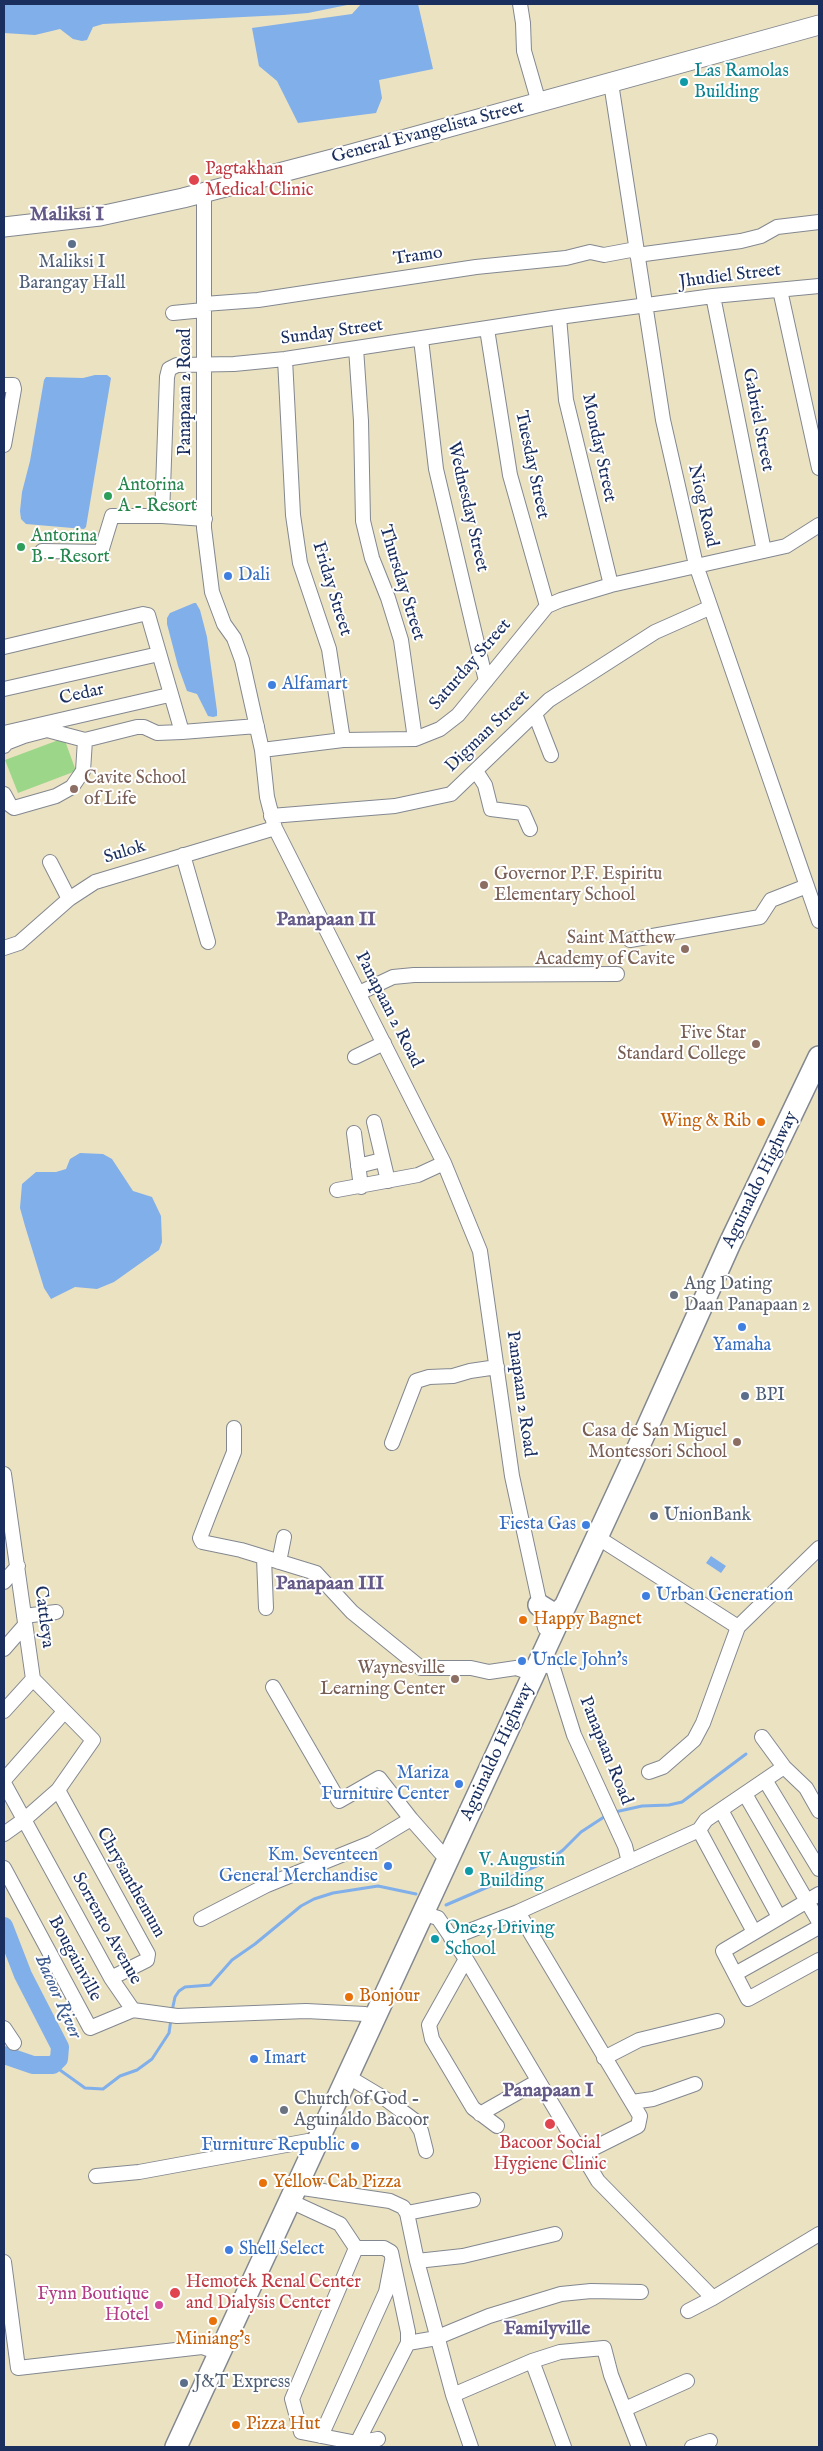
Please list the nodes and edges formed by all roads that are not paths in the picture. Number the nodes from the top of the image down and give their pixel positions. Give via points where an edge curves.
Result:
1 (520, 4) edge
2 (819, 25) edge
3 (611, 84) junction
4 (539, 103) junction
5 (204, 193) junction
6 (819, 222) edge
7 (4, 227) edge
8 (637, 252) junction
9 (819, 286) edge
10 (780, 290) junction
11 (713, 296) junction
12 (645, 306) junction
13 (204, 307) junction
14 (173, 314) dead end
15 (559, 317) junction
16 (487, 329) junction
17 (421, 339) junction
18 (356, 348) junction
19 (285, 359) junction
20 (205, 364) junction
21 (4, 385) edge
22 (4, 443) edge
23 (819, 468) edge
24 (162, 516) junction
25 (205, 519) junction
26 (819, 525) edge
27 (42, 551) dead end
28 (764, 551) junction
29 (696, 565) junction
30 (611, 585) junction
31 (547, 606) junction
32 (709, 608) junction
33 (4, 647) edge
34 (159, 654) junction
35 (486, 681) junction
36 (4, 689) edge
37 (169, 695) junction
38 (534, 714) junction
39 (257, 726) junction
40 (182, 732) junction
41 (4, 733) edge
42 (415, 739) junction
43 (85, 740) junction
44 (344, 740) junction
45 (4, 746) edge
46 (262, 750) junction
47 (551, 755) dead end
48 (476, 771) junction
49 (4, 794) edge
50 (273, 822) junction
51 (530, 829) dead end
52 (183, 855) junction
53 (50, 862) dead end
54 (807, 886) junction
55 (69, 899) junction
56 (819, 921) edge
57 (630, 940) dead end
58 (208, 942) dead end
59 (4, 948) edge
60 (617, 974) dead end
61 (359, 993) junction
62 (384, 1043) junction
63 (355, 1057) dead end
64 (819, 1057) edge
65 (374, 1122) dead end
66 (354, 1133) dead end
67 (382, 1160) junction
68 (444, 1162) junction
69 (358, 1166) junction
70 (388, 1181) junction
71 (361, 1187) junction
72 (337, 1190) dead end
73 (498, 1368) junction
74 (234, 1428) dead end
75 (392, 1443) dead end
76 (4, 1474) edge
77 (5, 1494) edge
78 (8, 1531) edge
79 (597, 1537) junction
80 (284, 1538) dead end
81 (819, 1548) edge
82 (264, 1558) junction
83 (279, 1562) junction
84 (18, 1566) junction
85 (4, 1582) edge
86 (540, 1605) junction
87 (564, 1607) junction
88 (266, 1608) dead end
89 (56, 1612) dead end
90 (24, 1620) junction
91 (738, 1627) junction
92 (552, 1633) junction
93 (4, 1649) edge
94 (536, 1668) junction
95 (33, 1679) junction
96 (273, 1687) dead end
97 (4, 1711) edge
98 (64, 1712) junction
99 (762, 1737) dead end
100 (784, 1766) junction
101 (649, 1772) dead end
102 (765, 1780) junction
103 (4, 1782) edge
104 (58, 1790) junction
105 (744, 1794) junction
106 (721, 1810) junction
107 (819, 1811) edge
108 (25, 1819) junction
109 (411, 1819) junction
110 (700, 1830) junction
111 (4, 1834) edge
112 (450, 1856) junction
113 (629, 1862) junction
114 (4, 1868) edge
115 (819, 1869) edge
116 (813, 1898) edge
117 (518, 1912) junction
118 (422, 1913) junction
119 (779, 1917) junction
120 (201, 1919) dead end
121 (819, 1922) edge
122 (819, 1927) edge
123 (754, 1932) junction
124 (451, 1938) junction
125 (466, 1959) junction
126 (819, 1960) edge
127 (735, 1974) junction
128 (111, 1978) junction
129 (133, 2010) junction
130 (374, 2018) junction
131 (717, 2021) dead end
132 (4, 2028) edge
133 (14, 2043) dead end
134 (604, 2058) junction
135 (347, 2076) junction
136 (538, 2081) junction
137 (695, 2084) dead end
138 (632, 2102) junction
139 (480, 2114) junction
140 (497, 2126) dead end
141 (316, 2144) junction
142 (426, 2151) dead end
143 (582, 2154) junction
144 (96, 2176) dead end
145 (293, 2194) junction
146 (473, 2200) dead end
147 (407, 2213) junction
148 (555, 2234) dead end
149 (819, 2234) edge
150 (356, 2248) junction
151 (393, 2256) junction
152 (417, 2261) junction
153 (4, 2262) edge
154 (386, 2292) junction
155 (641, 2292) dead end
156 (402, 2298) junction
157 (713, 2298) junction
158 (688, 2311) dead end
159 (434, 2338) junction
160 (408, 2343) junction
161 (219, 2353) junction
162 (532, 2362) junction
163 (687, 2382) dead end
164 (453, 2395) junction
165 (625, 2409) junction
166 (372, 2410) junction
167 (322, 2436) junction
168 (710, 2441) dead end
169 (357, 2443) junction
170 (379, 2443) edge
171 (176, 2447) edge
172 (471, 2447) edge
173 (564, 2447) edge
174 (639, 2447) edge
175 (692, 2447) edge

1 - 4 street via 524,50
2 - 3 main road, General Evangelista Street
3 - 4 main road, General Evangelista Street
3 - 8 street, Niog Road
4 - 5 main road, General Evangelista Street
5 - 7 main road, General Evangelista Street via 100,216
5 - 13 street, Panapaan 2 Road
6 - 8 street, Tramo via 777,227 741,241
8 - 12 street, Niog Road
8 - 13 street, Tramo via 604,255 590,252 566,258 476,267
9 - 10 street, Jhudiel Street
10 - 11 street, Jhudiel Street
10 - 23 street
11 - 12 street, Jhudiel Street
11 - 28 street, Gabriel Street
12 - 15 street, Sunday Street
12 - 29 street, Niog Road via 663,420
13 - 14 street, Tramo
13 - 20 street, Panapaan 2 Road
15 - 16 street, Sunday Street
15 - 30 street, Monday Street via 566,400
16 - 17 street, Sunday Street
16 - 31 street, Tuesday Street via 510,474
17 - 18 street, Sunday Street
17 - 35 street, Wednesday Street via 436,469
18 - 19 street, Sunday Street
18 - 42 street, Thursday Street via 363,521 372,558 401,640
19 - 20 street, Sunday Street
19 - 44 street, Friday Street via 293,515 300,563 329,649
20 - 24 street, Sunday Street via 177,365 169,369
20 - 25 street, Panapaan 2 Road
21 - 22 street via 13,385 14,389
24 - 25 street
24 - 27 street via 112,516 101,552
25 - 39 street, Panapaan 2 Road via 212,592 242,660
26 - 28 street via 796,542
28 - 29 street
29 - 30 street
29 - 32 street, Niog Road
30 - 31 street
31 - 35 street, Saturday Street
32 - 38 street, Digman Street via 655,632 549,700
32 - 54 street, Niog Road
33 - 34 street via 144,614 150,618
34 - 36 street
34 - 37 street
35 - 42 street, Saturday Street via 458,715 440,728
37 - 40 street
37 - 41 street, Cedar
38 - 47 street
38 - 48 street, Digman Street
39 - 40 street
39 - 46 street, Panapaan 2 Road
40 - 43 street via 157,733 136,727
42 - 44 street, Saturday Street
43 - 45 street via 47,730
43 - 49 street via 83,770 72,787 56,796 14,808
44 - 46 street, Saturday Street
46 - 50 street, Panapaan 2 Road
48 - 50 street, Digman Street via 451,794 395,806
48 - 51 street via 485,785 491,808 523,813
50 - 52 street, Sulok
50 - 61 street, Panapaan 2 Road
52 - 55 street, Sulok via 95,882
52 - 58 street
53 - 55 street
54 - 56 street, Niog Road
54 - 57 street via 771,900 760,917
55 - 59 street, Sulok via 19,943
60 - 61 street via 414,975 393,977
61 - 62 street, Panapaan 2 Road
62 - 63 street
62 - 68 street, Panapaan 2 Road
64 - 79 highway, Aguinaldo Highway via 730,1243
65 - 67 street
66 - 69 street
67 - 69 street
67 - 70 street
68 - 70 street via 418,1175
68 - 73 street, Panapaan 2 Road via 480,1251
69 - 71 street
70 - 71 street
71 - 72 street
73 - 75 street via 416,1381
73 - 86 street, Panapaan 2 Road via 512,1476
74 - 82 street via 232,1457 200,1540
76 - 77 street, Cattleya
77 - 78 street, Cattleya
78 - 84 street, Cattleya
79 - 87 highway, Aguinaldo Highway
79 - 91 street
80 - 83 street
81 - 91 street
82 - 83 street
82 - 88 street
83 - 94 street via 316,1573 352,1612 421,1668 471,1668 490,1672
84 - 85 street
84 - 90 street, Cattleya
86 - 87 highway via 552,1613
86 - 92 street, Panapaan 2 Road via 544,1628
87 - 92 highway, Aguinaldo Highway
89 - 90 street
90 - 93 street
90 - 95 street, Cattleya
91 - 101 street via 694,1740 663,1767
92 - 94 highway, Aguinaldo Highway
94 - 112 highway, Aguinaldo Highway
94 - 113 street, Panapaan Road via 553,1668 574,1735 625,1846
95 - 97 street
95 - 98 street
96 - 109 street via 340,1801 379,1778
98 - 103 street
98 - 104 street via 93,1740
99 - 100 street
100 - 102 street
100 - 107 street via 806,1788
102 - 105 street
102 - 115 street
103 - 108 street, Sorrento Avenue
104 - 108 street
104 - 128 street, Chrysanthemum via 148,1954 147,1960
105 - 106 street
105 - 116 street
106 - 110 street via 706,1820
106 - 119 street
108 - 111 street
108 - 128 street, Sorrento Avenue
109 - 112 street via 441,1853
109 - 120 street via 371,1843 267,1885
110 - 113 street
110 - 123 street
112 - 118 highway, Aguinaldo Highway
113 - 117 street
114 - 129 street, Bougainville via 86,2030
116 - 119 street
116 - 121 street
117 - 124 street
117 - 134 street
118 - 124 street via 438,1918
118 - 130 highway, Aguinaldo Highway
119 - 123 street
122 - 127 street
123 - 127 street via 723,1951
124 - 125 street
125 - 136 street
125 - 139 street via 429,2025 432,2040 473,2108
126 - 127 street via 748,1999
128 - 129 street, Sorrento Avenue
129 - 130 street, Sorrento Avenue via 170,2015 306,2011 365,2014
130 - 135 highway, Aguinaldo Highway
131 - 134 street via 639,2040
132 - 133 street
134 - 138 street
135 - 141 highway, Aguinaldo Highway
135 - 142 street via 414,2120 421,2131
136 - 139 street
136 - 143 street
137 - 138 street via 653,2099
138 - 143 street via 640,2116 638,2126
139 - 140 street
141 - 144 street via 308,2141 138,2172
141 - 145 highway, Aguinaldo Highway
143 - 157 street via 598,2181
145 - 147 street via 390,2201 403,2207
145 - 150 street via 340,2224
145 - 161 highway, Aguinaldo Highway
146 - 147 street
147 - 152 street
148 - 152 street via 463,2256
149 - 157 street
150 - 151 street via 384,2248
150 - 167 street via 292,2399 301,2432
151 - 154 street
151 - 156 street
152 - 159 street
153 - 161 street via 18,2368 202,2347
154 - 156 street
154 - 167 street
155 - 159 street via 561,2294 489,2316
156 - 160 street
157 - 158 street
159 - 160 street
159 - 164 street
160 - 166 street
161 - 171 highway, Aguinaldo Highway
162 - 164 street
162 - 165 street via 560,2352 604,2348
162 - 173 street
163 - 165 street
164 - 172 street
165 - 174 street
166 - 169 street
166 - 170 street
167 - 169 street
168 - 175 street
169 - 170 street

